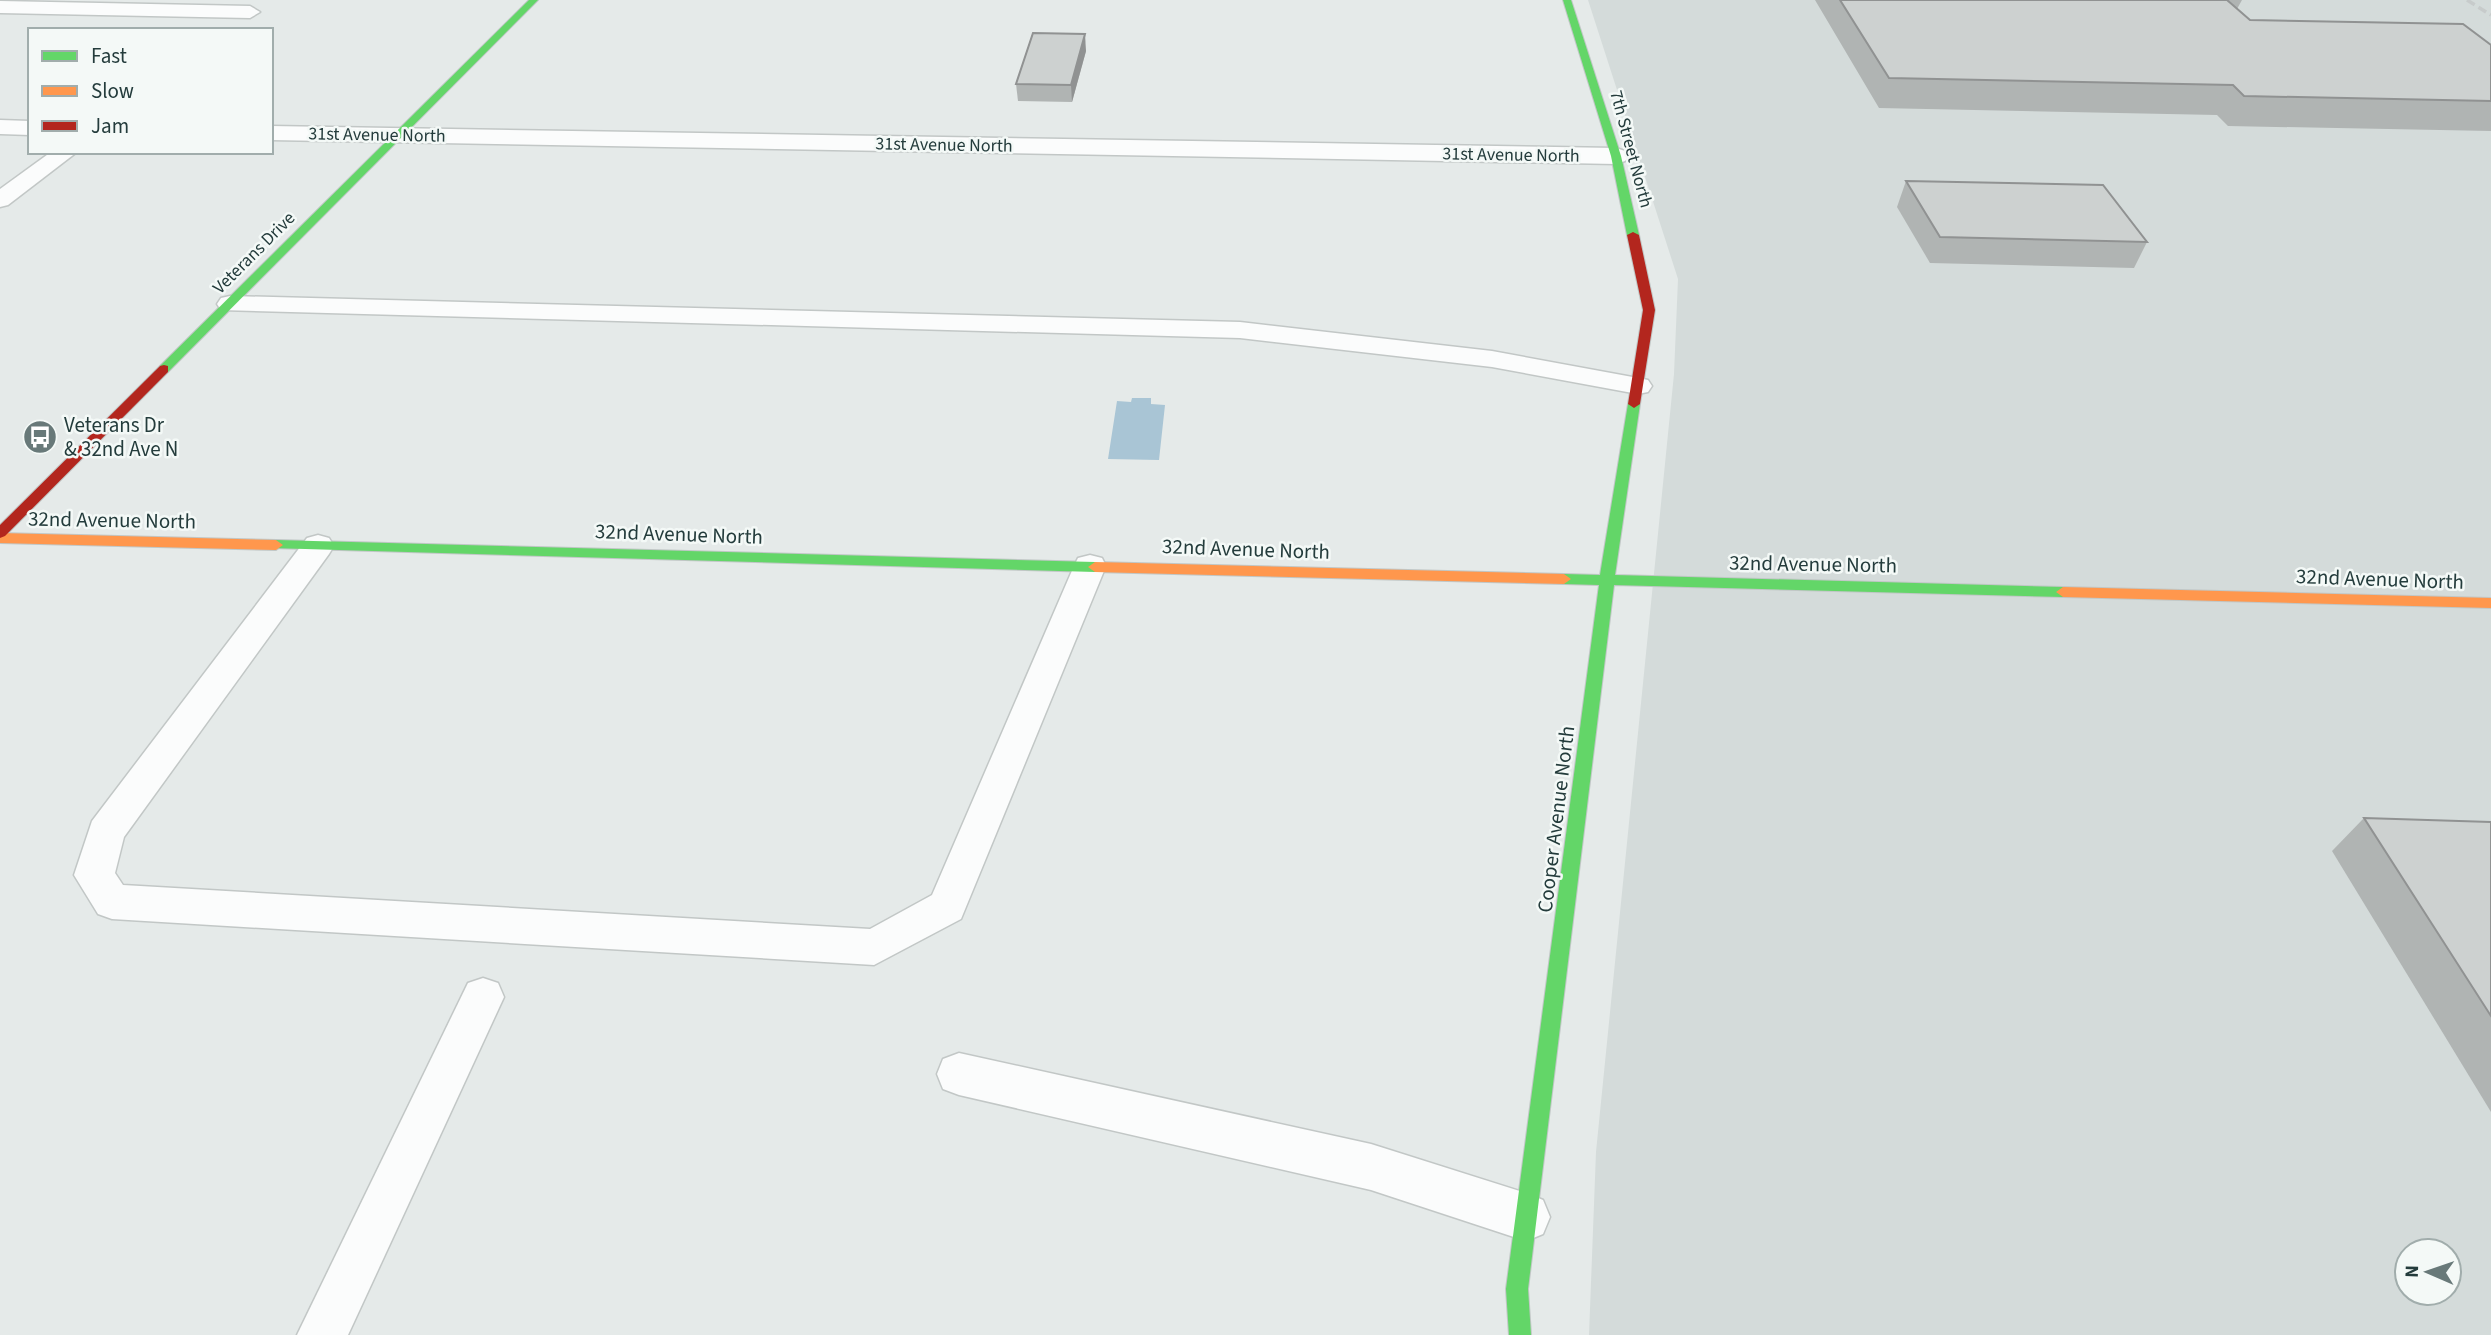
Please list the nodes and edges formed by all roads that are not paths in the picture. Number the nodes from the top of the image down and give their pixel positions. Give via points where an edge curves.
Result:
1 (534, 0) edge
2 (1567, 0) edge
3 (258, 6) edge
4 (0, 7) edge
5 (230, 28) edge
6 (0, 127) edge
7 (28, 128) edge
8 (273, 133) edge
9 (399, 135) junction
10 (63, 154) edge
11 (1616, 156) junction
12 (0, 200) edge
13 (230, 304) junction
14 (1649, 310) joint
15 (1638, 386) junction
16 (0, 536) edge
17 (318, 546) junction
18 (1090, 566) junction
19 (1607, 580) junction
20 (2491, 603) edge
21 (483, 997) dead end
22 (959, 1074) dead end
23 (1526, 1217) junction
24 (322, 1335) edge
25 (1520, 1335) edge

1 - 9 street, Veterans Drive
2 - 11 street, 7th Street North
3 - 4 lane
3 - 5 lane
6 - 7 street
8 - 9 street, 31st Avenue North
9 - 11 street, 31st Avenue North
9 - 13 street, Veterans Drive
10 - 12 lane
11 - 14 street, 7th Street North
13 - 15 lane via 1240,330 1492,359
13 - 16 street, Veterans Drive
14 - 15 street, Cooper Avenue North
15 - 19 street, Cooper Avenue North
16 - 17 street, 32nd Avenue North
17 - 18 street, 32nd Avenue North
17 - 18 lane via 106,832 94,875 112,902 874,947 947,907
18 - 19 street, 32nd Avenue North
19 - 20 street, 32nd Avenue North
19 - 23 street, Cooper Avenue North
21 - 24 lane
22 - 23 lane via 1371,1167
23 - 25 street, Cooper Avenue North via 1517,1289

